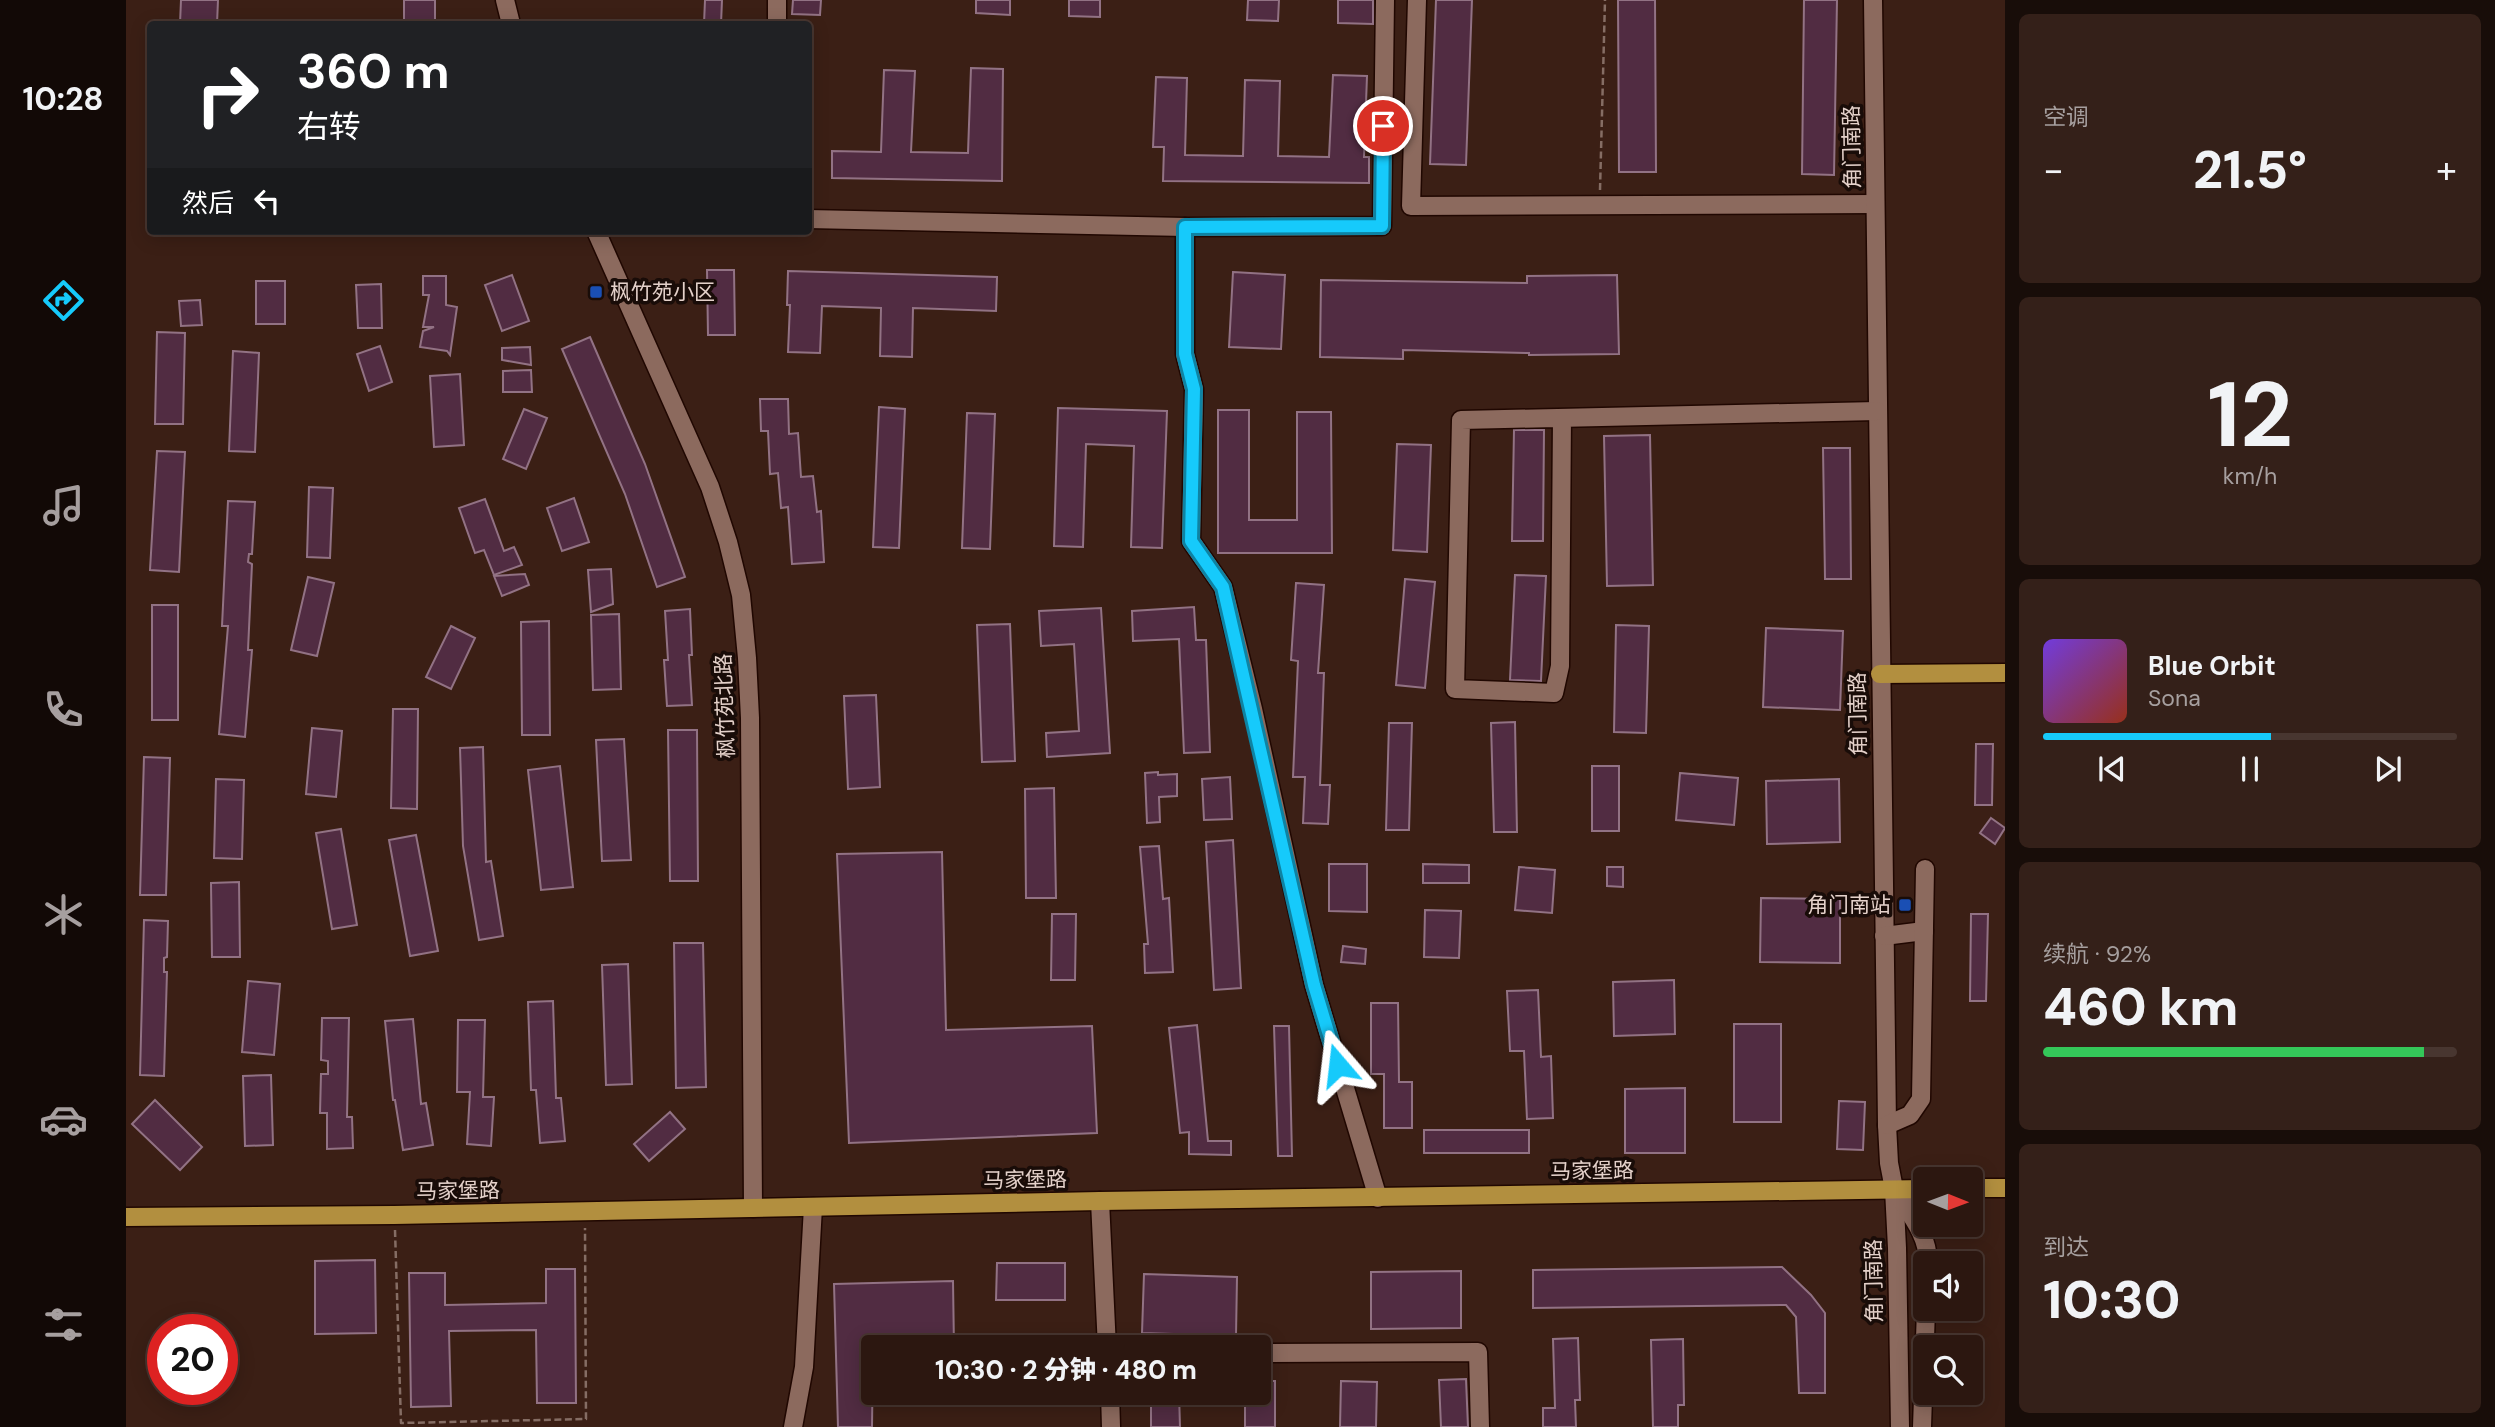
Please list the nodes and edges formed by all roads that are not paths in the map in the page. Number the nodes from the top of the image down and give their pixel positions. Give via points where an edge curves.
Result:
1 (505, 0) edge
2 (777, 0) edge
3 (1385, 0) edge
4 (1417, 0) edge
5 (1873, 0) edge
6 (510, 21) edge
7 (777, 21) edge
8 (1875, 204) junction
9 (812, 219) edge
10 (1185, 227) junction
11 (598, 235) edge
12 (1877, 411) junction
13 (1562, 418) junction
14 (2005, 673) edge
15 (1880, 674) junction
16 (1925, 869) dead end
17 (1924, 930) junction
18 (1884, 936) junction
19 (1887, 1125) junction
20 (1983, 1188) edge
21 (2005, 1188) edge
22 (1894, 1189) junction
23 (1913, 1189) edge
24 (1378, 1198) junction
25 (1100, 1201) junction
26 (813, 1207) junction
27 (753, 1208) junction
28 (126, 1216) edge
29 (1927, 1251) edge
30 (1926, 1321) edge
31 (1106, 1335) edge
32 (1271, 1353) edge
33 (1110, 1405) edge
34 (793, 1427) edge
35 (1111, 1427) edge
36 (1480, 1427) edge
37 (1900, 1427) edge
38 (1922, 1427) edge

1 - 6 street
2 - 7 street
3 - 10 street via 1382,226
4 - 8 street via 1412,206
5 - 8 street, 角门南路
8 - 12 street, 角门南路
9 - 10 street
10 - 24 street via 1185,354 1194,389 1191,541 1223,587 1314,985
11 - 27 street, 枫竹苑北路 via 710,487 741,595 750,718
12 - 13 street
12 - 15 street, 角门南路
13 - 13 street via 1461,420 1455,689 1554,693 1560,666
14 - 15 main road
15 - 18 street, 角门南路
16 - 17 street
17 - 18 street
17 - 19 street via 1921,1099 1910,1115
18 - 19 street, 角门南路
19 - 22 street, 角门南路
20 - 21 main road
22 - 23 main road, 马家堡路
22 - 24 main road, 马家堡路
22 - 29 street via 1921,1232
22 - 37 street, 角门南路
24 - 25 main road, 马家堡路
25 - 26 main road, 马家堡路
25 - 31 street
26 - 27 main road, 马家堡路
26 - 34 street via 804,1367
27 - 28 main road, 马家堡路
30 - 38 street
32 - 36 street via 1478,1352
33 - 35 street

